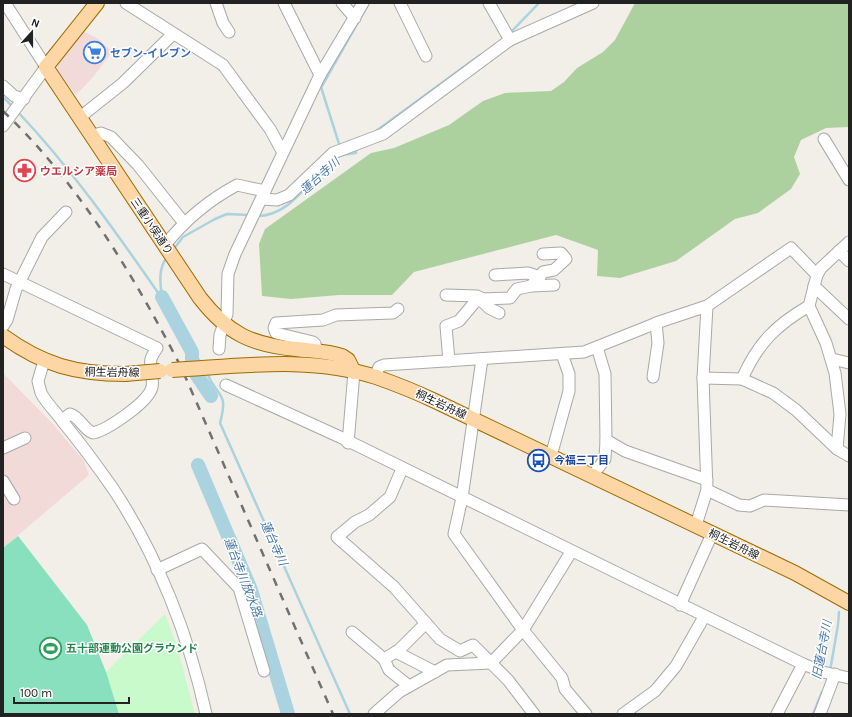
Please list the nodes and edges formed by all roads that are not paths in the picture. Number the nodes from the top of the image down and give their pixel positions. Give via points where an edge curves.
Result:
1 (5, 3) edge
2 (97, 3) edge
3 (126, 3) edge
4 (216, 3) edge
5 (284, 3) edge
6 (342, 3) edge
7 (363, 3) edge
8 (400, 3) edge
9 (489, 3) edge
10 (593, 3) edge
11 (355, 18) junction
12 (229, 32) dead end
13 (174, 34) junction
14 (510, 40) junction
15 (426, 56) dead end
16 (46, 67) junction
17 (320, 75) junction
18 (3, 86) edge
19 (24, 99) junction
20 (80, 118) junction
21 (3, 126) edge
22 (92, 135) junction
23 (824, 139) dead end
24 (282, 151) junction
25 (849, 180) edge
26 (263, 195) junction
27 (66, 212) dead end
28 (184, 223) junction
29 (849, 242) edge
30 (169, 251) junction
31 (839, 252) junction
32 (543, 254) dead end
33 (849, 261) edge
34 (3, 274) edge
35 (495, 275) dead end
36 (817, 275) junction
37 (540, 277) junction
38 (20, 282) junction
39 (554, 285) dead end
40 (532, 286) junction
41 (814, 286) junction
42 (446, 295) dead end
43 (482, 299) junction
44 (707, 306) junction
45 (809, 306) junction
46 (398, 309) dead end
47 (499, 313) dead end
48 (849, 319) edge
49 (656, 323) junction
50 (224, 325) junction
51 (3, 326) edge
52 (3, 336) edge
53 (597, 348) junction
54 (219, 349) dead end
55 (317, 351) junction
56 (562, 354) junction
57 (482, 359) junction
58 (832, 359) junction
59 (44, 361) junction
60 (449, 361) junction
61 (849, 363) edge
62 (354, 372) junction
63 (375, 377) junction
64 (653, 377) dead end
65 (703, 378) junction
66 (742, 379) junction
67 (226, 385) dead end
68 (474, 419) junction
69 (62, 420) junction
70 (25, 438) dead end
71 (606, 440) junction
72 (348, 443) junction
73 (3, 448) edge
74 (837, 449) junction
75 (551, 456) junction
76 (849, 456) edge
77 (402, 469) junction
78 (592, 476) junction
79 (3, 481) edge
80 (707, 485) junction
81 (462, 498) junction
82 (14, 499) dead end
83 (849, 505) edge
84 (696, 525) junction
85 (712, 534) junction
86 (571, 552) junction
87 (157, 570) junction
88 (849, 603) edge
89 (680, 605) junction
90 (704, 617) junction
91 (426, 623) junction
92 (523, 630) junction
93 (352, 632) dead end
94 (396, 652) junction
95 (384, 659) junction
96 (491, 663) junction
97 (803, 664) junction
98 (264, 671) dead end
99 (435, 672) junction
100 (835, 674) junction
101 (849, 678) edge
102 (409, 686) junction
103 (206, 714) edge
104 (374, 714) edge
105 (534, 714) edge
106 (586, 714) edge
107 (623, 714) edge
108 (777, 714) edge
109 (820, 714) edge

1 - 16 street, 三重小俣通り
2 - 16 main road
3 - 13 street
4 - 12 street
5 - 17 street
6 - 11 street
7 - 11 street
8 - 15 street
9 - 14 street
10 - 14 street
11 - 17 street
13 - 20 street via 123,83
13 - 24 street via 223,65 270,129
14 - 26 street via 383,134 332,153 288,195 277,200
16 - 19 street
16 - 20 main road, 三重小俣通り
17 - 24 street
18 - 19 street via 14,96
19 - 21 street
20 - 22 main road, 三重小俣通り
22 - 28 street via 101,133 111,137
22 - 30 main road, 三重小俣通り
23 - 25 street
24 - 26 street
26 - 28 street via 237,184 218,195
26 - 50 street via 228,274 227,314
27 - 38 street via 42,236
28 - 30 street
29 - 31 street
30 - 50 main road, 三重小俣通り via 200,298
31 - 33 street
31 - 36 street
32 - 37 street via 561,253 566,260 554,270 543,272
34 - 38 street
35 - 37 street via 528,273
36 - 41 street
36 - 44 street via 791,248
37 - 40 street
38 - 51 street
38 - 69 street via 157,348 151,360 151,391 136,407 103,430 92,433 86,431 74,415 70,414
39 - 40 street
40 - 43 street via 517,288 510,298
41 - 45 street
41 - 48 street
42 - 43 street via 478,296
43 - 47 street via 489,308
43 - 60 street via 474,302 459,321 446,326
44 - 49 street
44 - 65 street
45 - 58 street
45 - 66 street via 784,321 768,338 752,357
46 - 55 street via 393,313 336,315 323,320 276,323 276,333 313,342
49 - 53 street
49 - 64 street via 658,343
50 - 54 street
50 - 55 main road, 三重小俣通り via 246,339 263,345
52 - 59 main road, 桐生岩舟線 via 27,353
53 - 56 street
53 - 71 street via 605,374
55 - 62 main road, 三重小俣通り via 346,358
56 - 57 street
56 - 75 street via 568,374 569,391
57 - 60 street
57 - 68 street
58 - 61 street
58 - 74 street via 840,414
59 - 62 main road, 桐生岩舟線, bridge via 79,372 124,374 277,364
59 - 69 street via 38,382 41,393
60 - 63 street via 384,365 379,367
62 - 63 main road, 桐生岩舟線
62 - 72 street
63 - 68 main road, 桐生岩舟線
65 - 66 street
65 - 80 street
66 - 74 street via 773,393 796,410
67 - 72 street via 252,395
68 - 75 main road, 桐生岩舟線
68 - 81 street
69 - 87 street via 114,490
70 - 73 street
71 - 78 street via 605,459
71 - 80 street via 625,451
72 - 77 street
74 - 76 street
75 - 78 main road, 桐生岩舟線
77 - 81 street
77 - 91 street via 390,496 369,515 354,522 337,537 394,587
78 - 84 main road, 桐生岩舟線
79 - 82 street
80 - 83 street via 739,505 750,506 764,500
80 - 84 street
81 - 86 street
81 - 92 street via 454,534
84 - 85 main road, 桐生岩舟線
85 - 88 main road, 桐生岩舟線 via 795,573
85 - 89 street
86 - 89 street
86 - 92 street
87 - 98 street via 202,549 238,588
87 - 103 street via 181,628
89 - 90 street
90 - 97 street
90 - 107 street via 676,666 655,692
91 - 94 street
91 - 96 street via 440,639 460,651 472,645
92 - 96 street
92 - 106 street via 562,678 565,688
93 - 95 street
94 - 95 street
94 - 99 street
95 - 102 street via 389,670
96 - 99 street via 447,665
96 - 105 street via 508,680
97 - 100 street
97 - 108 street
99 - 102 street
100 - 101 street
100 - 109 street
102 - 104 street

